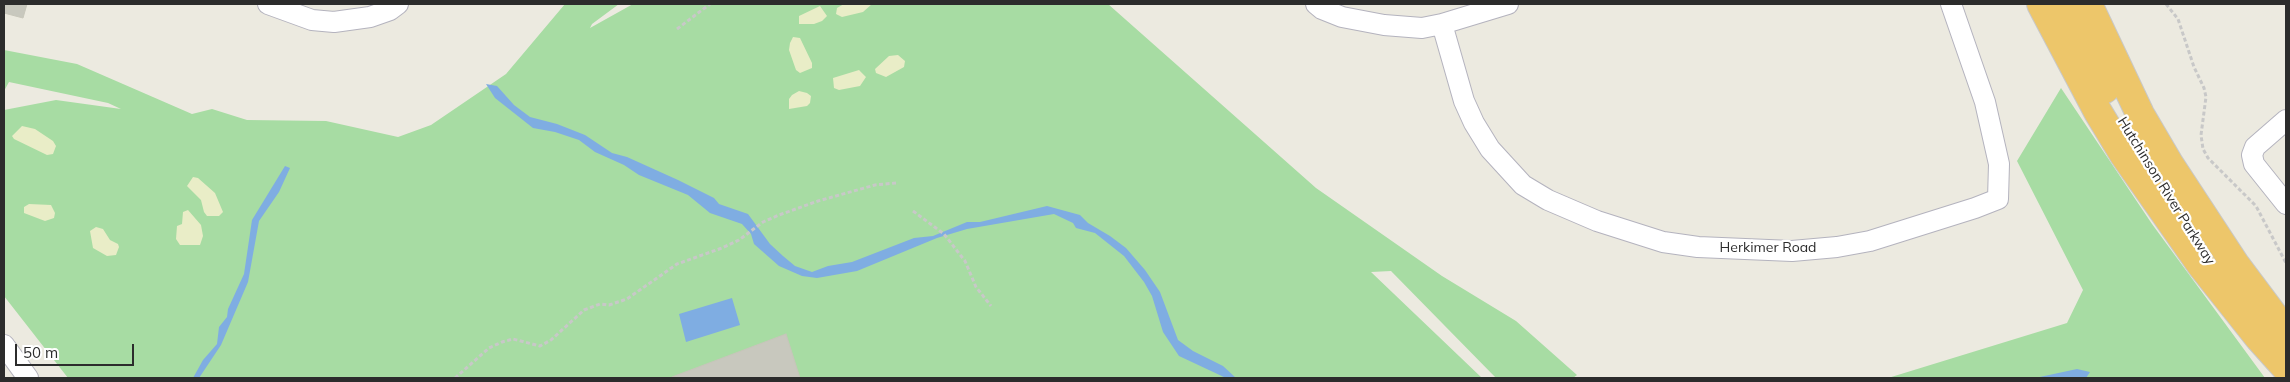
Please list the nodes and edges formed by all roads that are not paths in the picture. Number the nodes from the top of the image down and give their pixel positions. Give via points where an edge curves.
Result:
1 (268, 4) edge
2 (398, 4) edge
3 (1316, 4) edge
4 (1508, 4) edge
5 (1951, 4) edge
6 (2041, 4) edge
7 (2067, 4) edge
8 (2088, 4) edge
9 (1442, 24) junction
10 (2286, 120) edge
11 (2286, 204) edge
12 (2286, 332) edge
13 (4, 345) edge
14 (2286, 367) edge
15 (28, 378) edge

1 - 2 street via 312,20 334,22 370,17
3 - 9 street via 1342,17 1384,25 1422,28
4 - 9 street
5 - 9 street, Herkimer Road via 1985,102 1999,164 1998,199 1870,241 1792,251 1698,247 1663,242 1597,221 1548,200 1523,185 1490,149 1474,123
6 - 14 highway via 2124,154 2201,265
7 - 14 highway, Hutchinson River Parkway via 2095,69 2150,172 2216,273
8 - 12 highway, Hutchinson River Parkway via 2140,114 2170,166 2235,264
10 - 11 street via 2255,147 2252,155 2254,164
13 - 15 street

